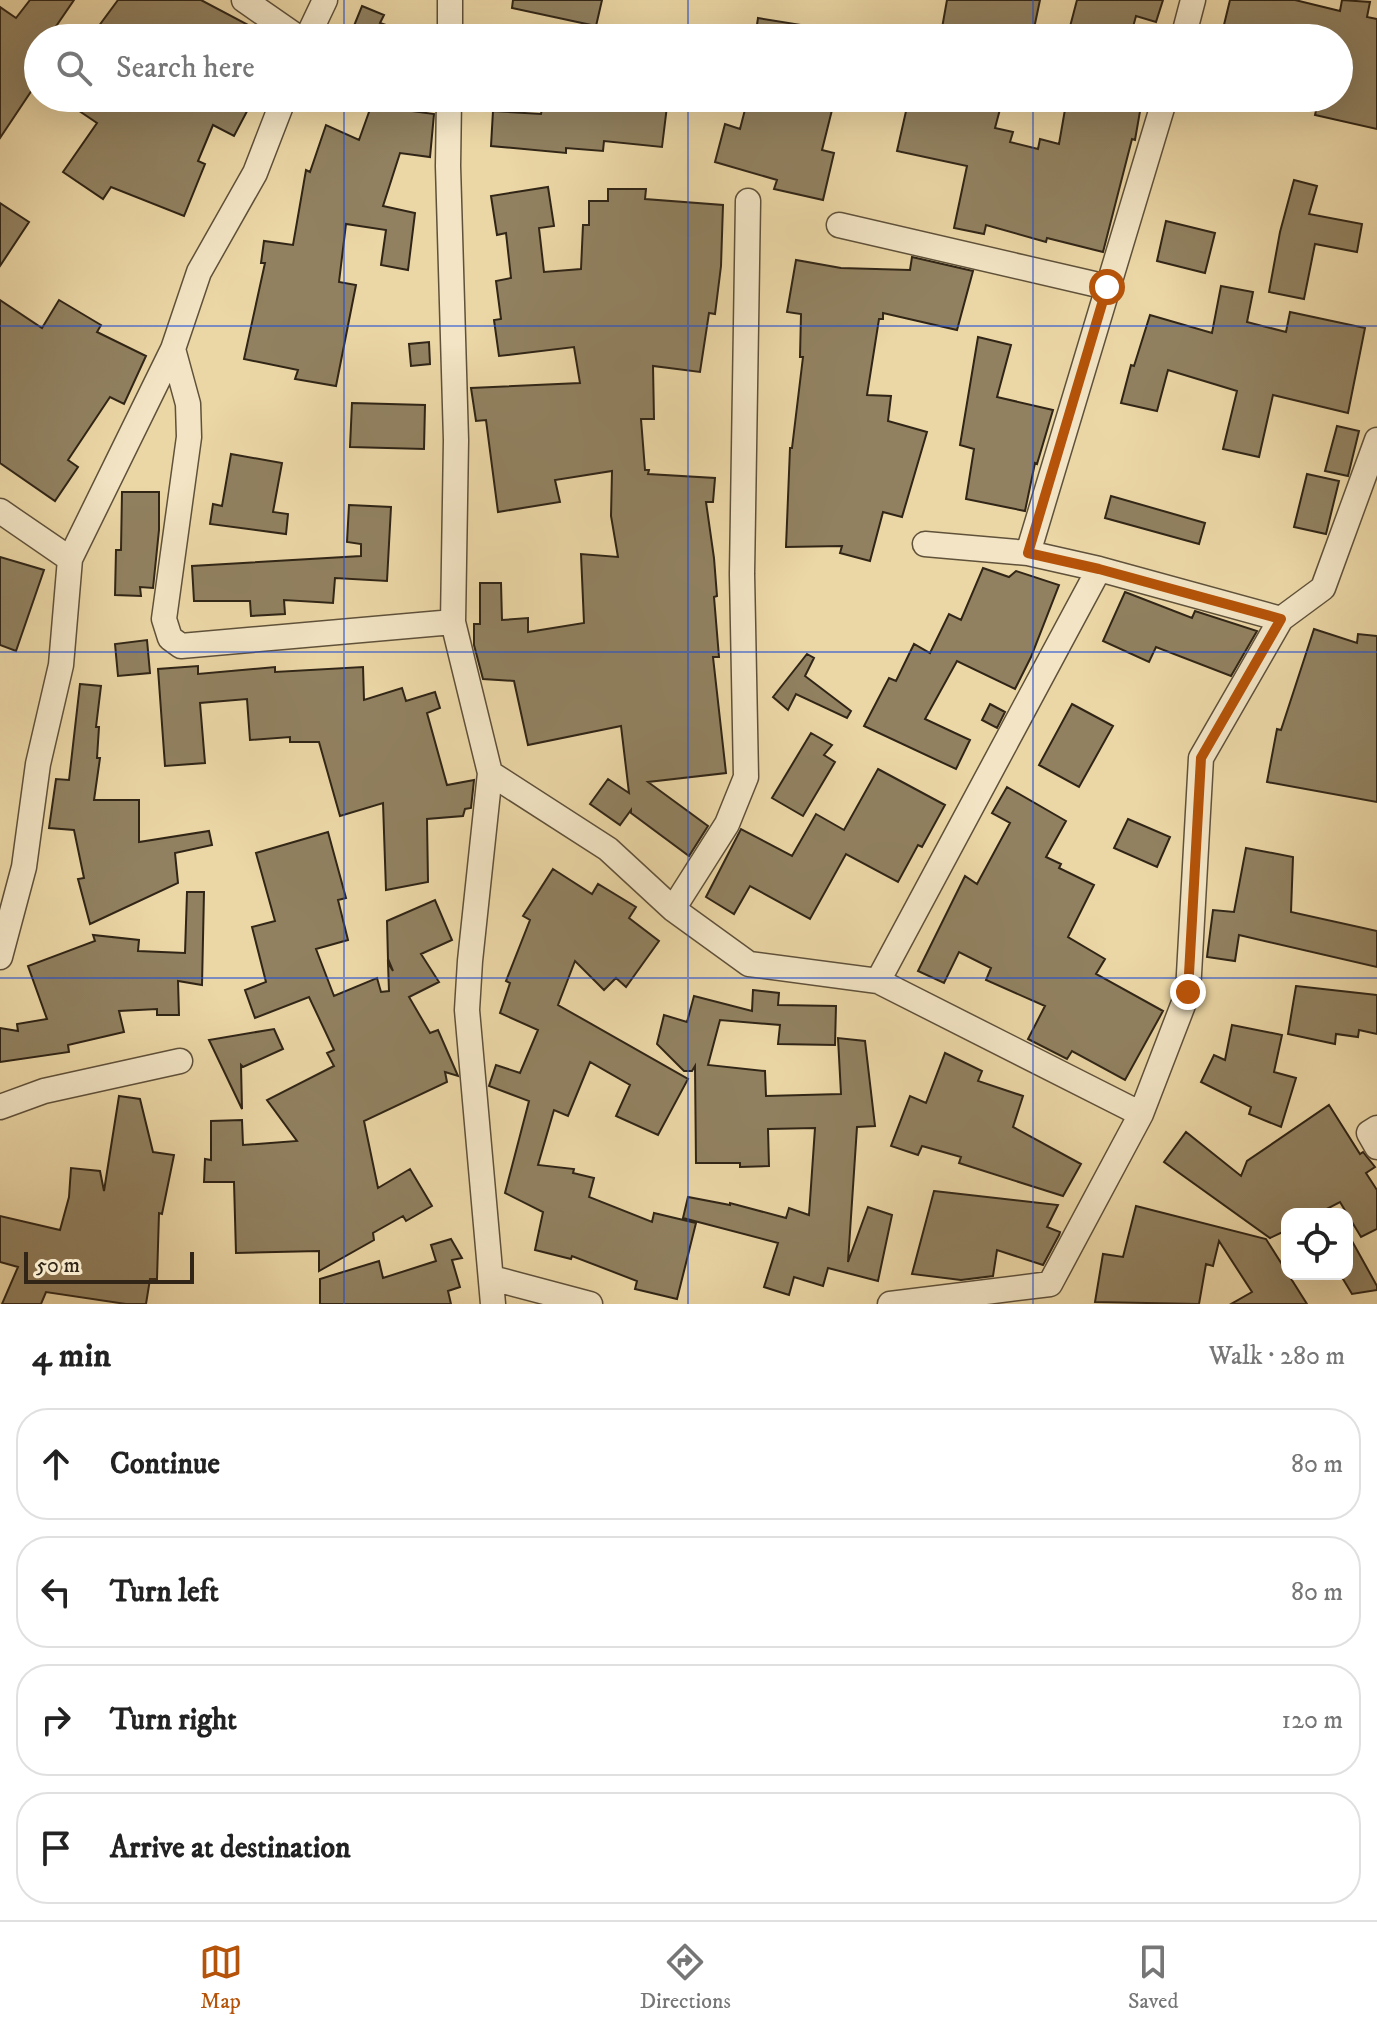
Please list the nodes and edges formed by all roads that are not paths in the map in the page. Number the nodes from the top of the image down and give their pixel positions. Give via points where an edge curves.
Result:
1 (244, 0) edge
2 (325, 0) edge
3 (450, 0) edge
4 (1193, 0) edge
5 (279, 24) edge
6 (314, 24) edge
7 (450, 24) edge
8 (1187, 24) edge
9 (279, 112) edge
10 (449, 112) edge
11 (1161, 112) edge
12 (748, 201) dead end
13 (839, 225) dead end
14 (1107, 287) junction
15 (173, 349) junction
16 (1377, 440) edge
17 (0, 511) edge
18 (925, 544) dead end
19 (1028, 553) junction
20 (70, 559) junction
21 (1099, 569) junction
22 (1281, 619) junction
23 (453, 622) junction
24 (490, 773) junction
25 (673, 909) junction
26 (0, 957) edge
27 (878, 981) junction
28 (180, 1061) dead end
29 (0, 1107) edge
30 (1141, 1114) junction
31 (1377, 1128) edge
32 (1377, 1147) edge
33 (492, 1278) junction
34 (493, 1304) edge
35 (590, 1304) edge
36 (890, 1304) edge

1 - 5 street
2 - 6 street
3 - 7 street
4 - 8 street
9 - 15 street via 255,173 199,272
10 - 23 street via 456,440
11 - 14 street
12 - 25 street via 742,574 746,777 727,824
13 - 14 street
14 - 19 street
15 - 20 street
15 - 23 street via 188,404 189,437 164,619 170,638 181,646
16 - 22 street via 1323,588
17 - 20 street
18 - 19 street
19 - 21 street
20 - 26 street via 61,665 38,764 24,867
21 - 22 street
21 - 27 street
22 - 30 street via 1201,758 1188,992
23 - 24 street
24 - 25 street via 608,849
24 - 33 street via 467,1010
25 - 27 street via 749,964
27 - 30 street
28 - 29 street via 44,1091
30 - 36 street via 1050,1284
31 - 32 street via 1369,1133
33 - 34 street
33 - 35 street

